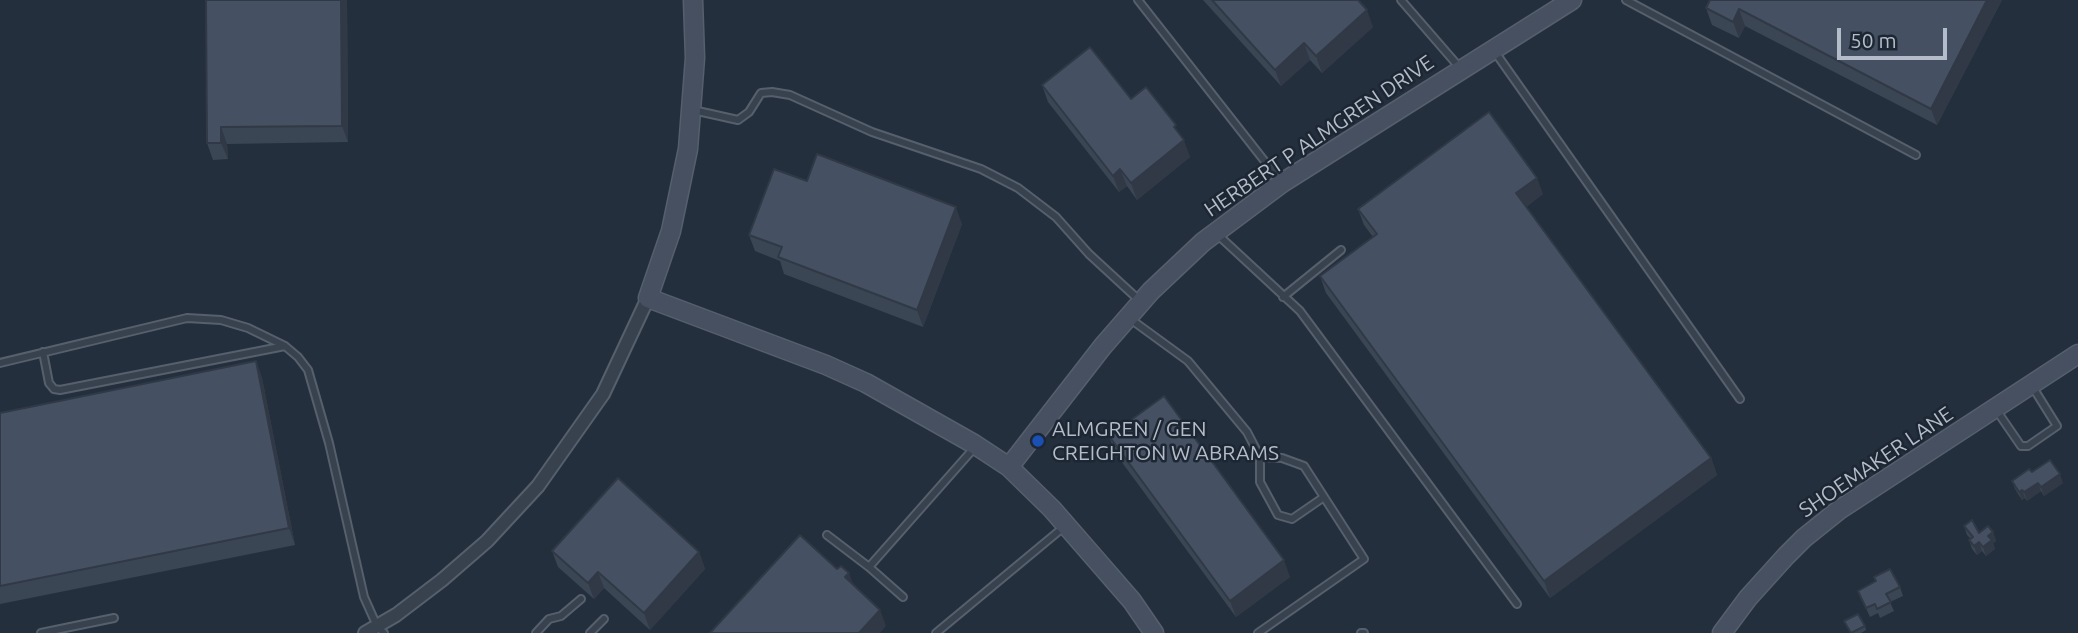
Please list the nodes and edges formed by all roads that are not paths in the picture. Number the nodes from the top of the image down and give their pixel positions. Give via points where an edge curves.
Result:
1 (693, 0) edge
2 (1138, 0) edge
3 (1401, 0) edge
4 (1626, 0) edge
5 (1564, 2) edge
6 (1493, 50) junction
7 (1461, 69) junction
8 (692, 110) junction
9 (1916, 155) dead end
10 (1282, 183) junction
11 (1215, 232) junction
12 (1341, 250) dead end
13 (1283, 297) junction
14 (648, 298) junction
15 (1141, 302) junction
16 (1128, 317) junction
17 (285, 346) junction
18 (43, 352) junction
19 (2078, 354) edge
20 (0, 363) edge
21 (2032, 385) junction
22 (1741, 399) dead end
23 (1996, 409) junction
24 (976, 445) junction
25 (1260, 457) junction
26 (1009, 467) junction
27 (1324, 497) junction
28 (1066, 524) junction
29 (827, 535) dead end
30 (869, 567) junction
31 (903, 597) dead end
32 (581, 599) dead end
33 (1517, 604) dead end
34 (114, 618) dead end
35 (604, 619) dead end
36 (375, 631) edge
37 (41, 633) edge
38 (536, 633) edge
39 (590, 633) edge
40 (936, 633) edge
41 (1154, 633) edge
42 (1258, 633) edge
43 (1722, 633) edge

1 - 8 street
2 - 10 lane
3 - 7 lane
4 - 9 lane
5 - 6 street, HERBERT P ALMGREN DRIVE
6 - 7 street, HERBERT P ALMGREN DRIVE
6 - 22 lane
7 - 10 street, HERBERT P ALMGREN DRIVE
8 - 14 street via 677,205
8 - 15 lane via 738,120 761,93 790,95 872,132 981,169 1018,188 1056,217
10 - 11 street, HERBERT P ALMGREN DRIVE
11 - 13 lane
11 - 15 street, HERBERT P ALMGREN DRIVE
12 - 13 lane
13 - 33 lane via 1300,311
14 - 24 street via 836,369
14 - 36 street via 603,394 538,486 459,566
15 - 16 street, HERBERT P ALMGREN DRIVE
16 - 25 lane via 1188,361 1247,432
16 - 26 street, HERBERT P ALMGREN DRIVE
17 - 18 lane via 221,320 187,318
17 - 18 lane via 60,390 49,383
17 - 36 lane via 308,370
18 - 20 lane
19 - 21 street, SHOEMAKER LANE
21 - 23 street, SHOEMAKER LANE
21 - 23 lane via 2057,426 2028,446 2021,446
23 - 43 street, SHOEMAKER LANE via 1839,510 1804,538 1751,594
24 - 26 street
24 - 30 lane
25 - 27 lane via 1304,466
25 - 27 lane via 1260,482 1279,515 1292,519
26 - 28 street
27 - 42 lane via 1364,559
28 - 40 lane
28 - 41 street
29 - 30 lane
30 - 31 lane
32 - 38 lane
34 - 37 lane
35 - 39 lane

